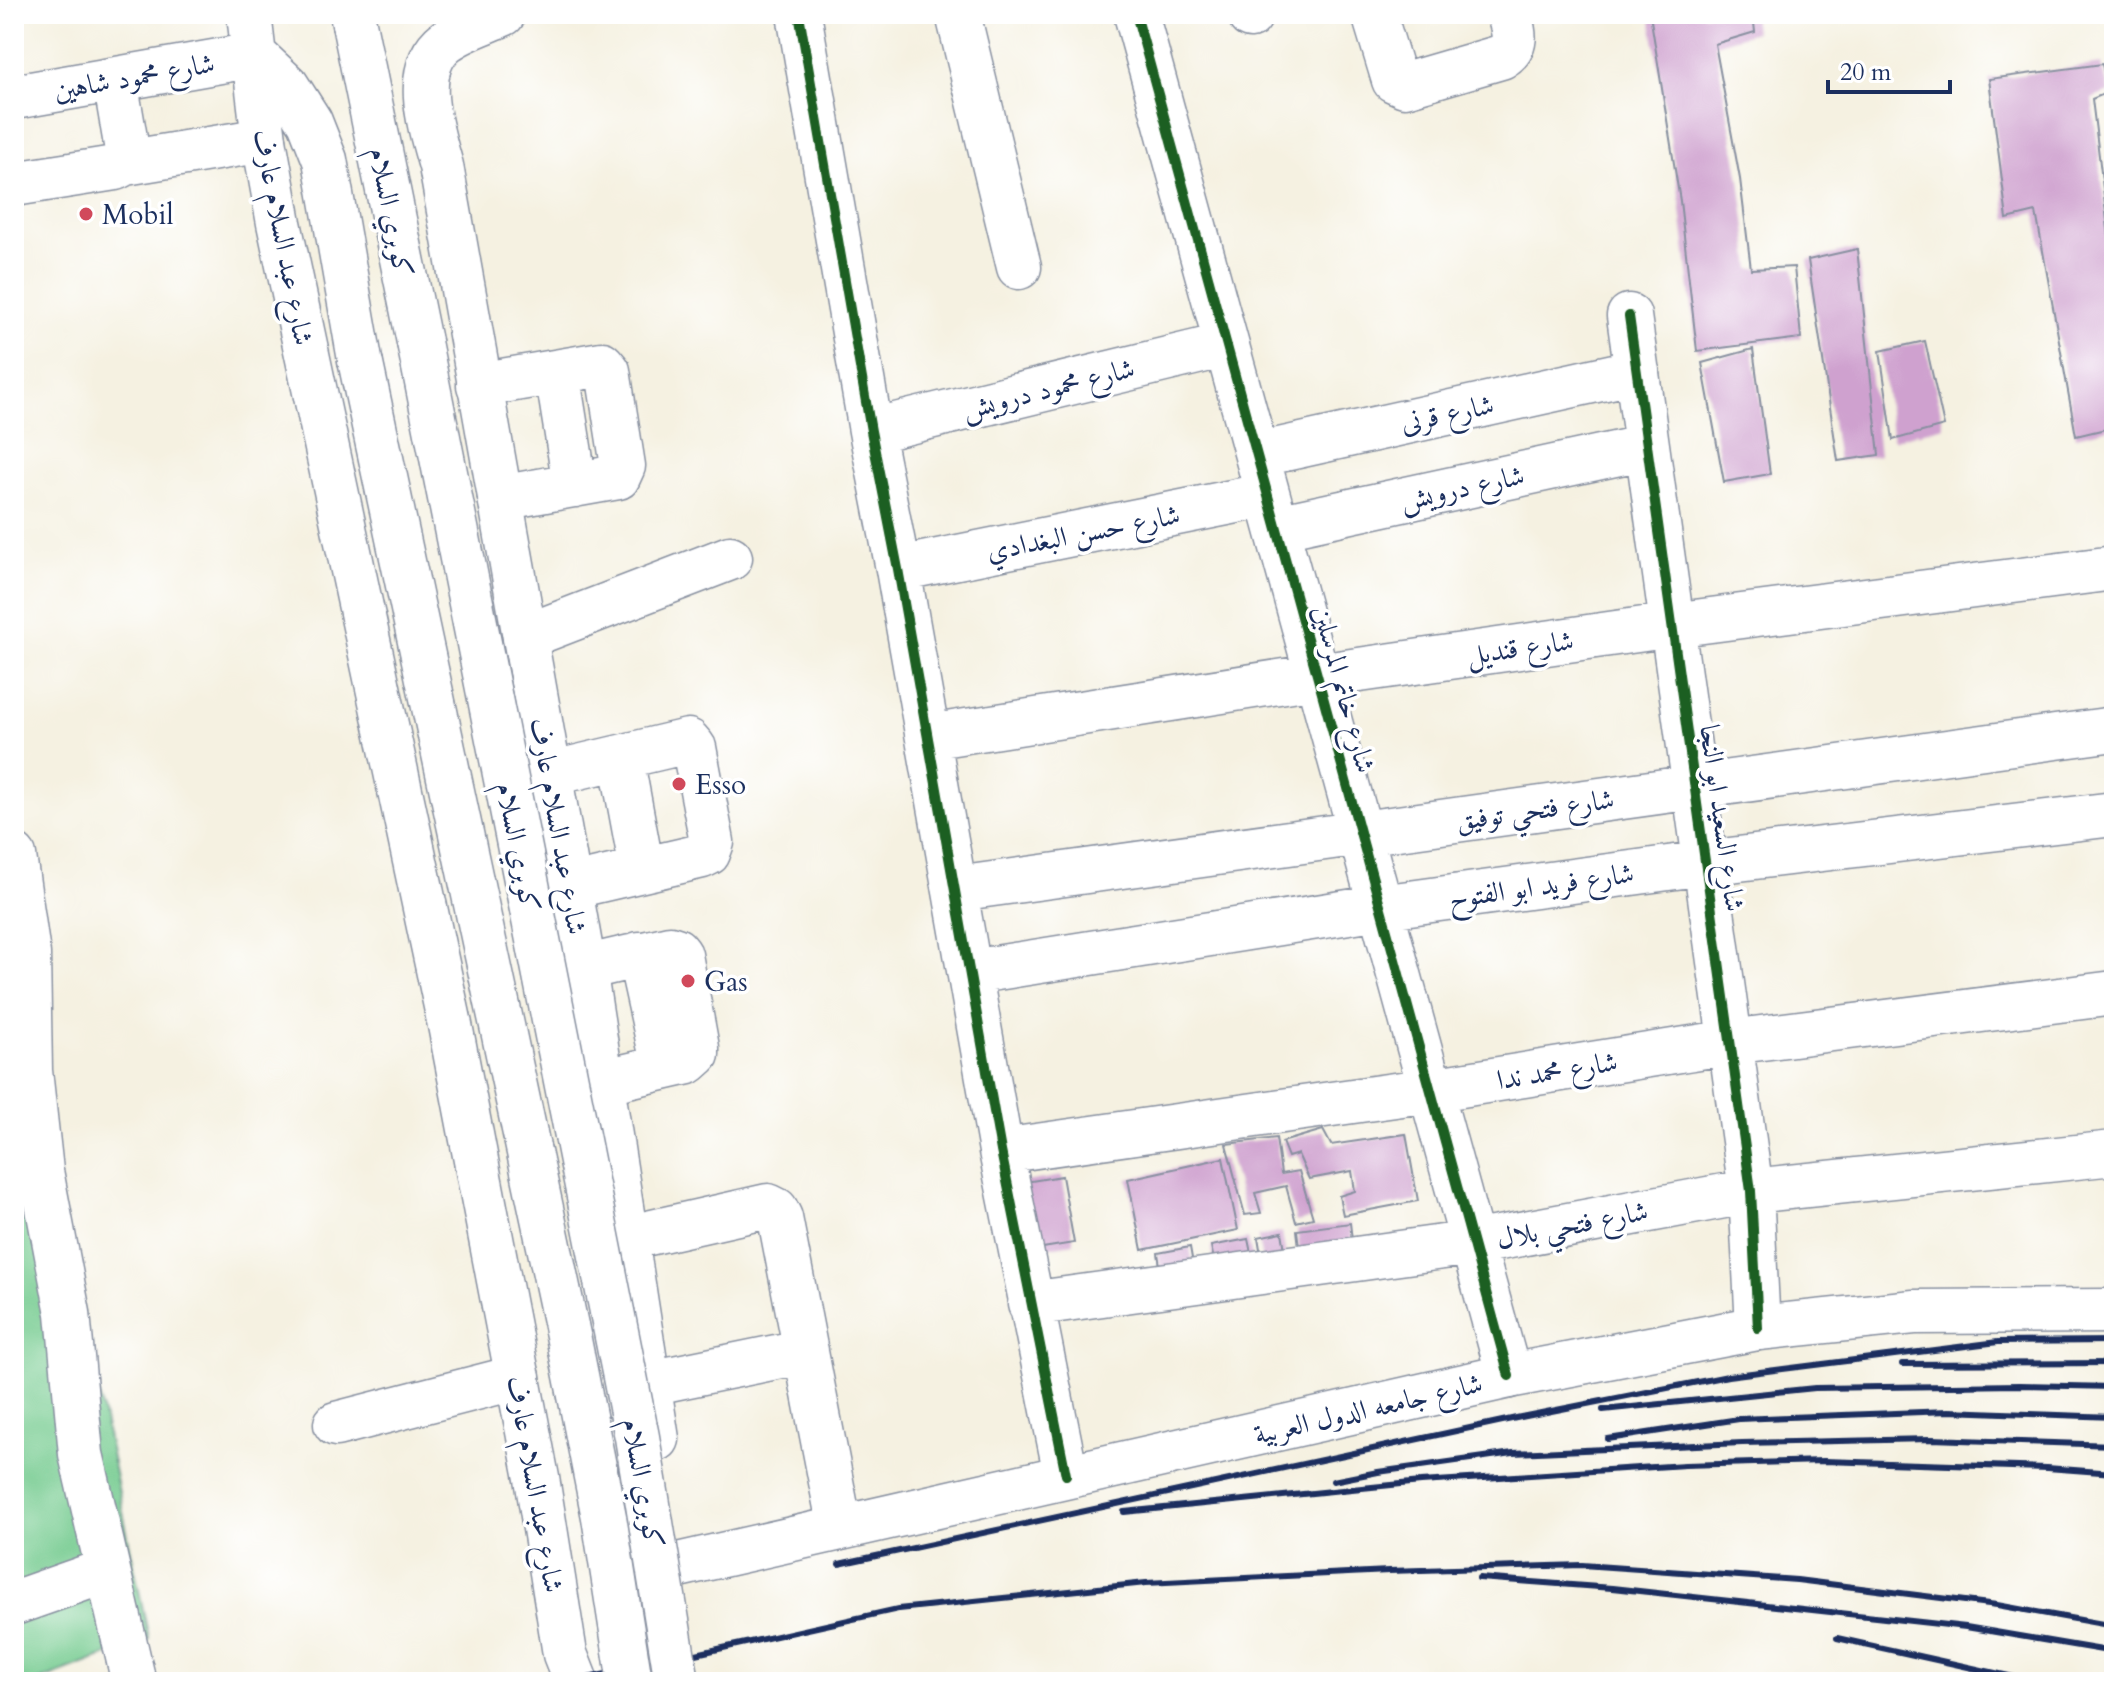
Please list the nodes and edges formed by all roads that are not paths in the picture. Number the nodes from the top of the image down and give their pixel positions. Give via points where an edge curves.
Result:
1 (352, 14) edge
2 (503, 14) edge
3 (799, 14) edge
4 (958, 14) edge
5 (1136, 14) edge
6 (1374, 14) edge
7 (1509, 14) edge
8 (252, 34) edge
9 (115, 80) junction
10 (14, 97) edge
11 (264, 140) junction
12 (125, 163) junction
13 (14, 184) edge
14 (1019, 267) dead end
15 (1629, 316) dead end
16 (1226, 345) junction
17 (1637, 371) junction
18 (479, 385) junction
19 (871, 431) junction
20 (1647, 447) junction
21 (1267, 493) junction
22 (500, 498) junction
23 (730, 558) dead end
24 (2114, 568) edge
25 (898, 569) junction
26 (1672, 625) junction
27 (525, 637) junction
28 (1317, 676) junction
29 (2114, 729) edge
30 (928, 737) junction
31 (621, 757) junction
32 (549, 774) junction
33 (1695, 787) junction
34 (2114, 814) edge
35 (1360, 833) junction
36 (14, 856) edge
37 (1705, 863) junction
38 (642, 870) junction
39 (569, 887) junction
40 (956, 889) junction
41 (1380, 907) junction
42 (21, 956) edge
43 (971, 972) junction
44 (585, 975) junction
45 (2114, 993) edge
46 (450, 1025) junction
47 (1730, 1042) junction
48 (22, 1074) edge
49 (601, 1082) junction
50 (1430, 1090) junction
51 (1001, 1151) junction
52 (2114, 1153) edge
53 (1751, 1191) junction
54 (626, 1238) junction
55 (1472, 1243) junction
56 (1030, 1304) junction
57 (2114, 1311) edge
58 (1758, 1328) junction
59 (806, 1351) junction
60 (1509, 1376) junction
61 (518, 1377) junction
62 (649, 1383) junction
63 (336, 1424) dead end
64 (659, 1450) junction
65 (1066, 1475) junction
66 (537, 1478) junction
67 (840, 1528) junction
68 (678, 1565) junction
69 (108, 1570) junction
70 (14, 1603) edge
71 (137, 1672) edge
72 (576, 1682) edge
73 (630, 1682) edge
74 (677, 1682) edge
75 (698, 1682) edge

1 - 74 street, كوبري السلام, bridge via 634,1422
2 - 18 street, شارع عبد السلام عارف via 448,39 434,53 427,72 430,128
3 - 19 street
4 - 14 street
5 - 16 street, شارع خاتم المرسلين
6 - 7 street via 1394,80 1405,85 1510,51 1515,41
8 - 9 street, شارع محمود شاهين
8 - 11 street, شارع عبد السلام عارف
8 - 73 street, كوبري السلام, bridge via 310,122 325,160 360,360 568,1335
9 - 10 street, شارع محمود شاهين
9 - 12 street
11 - 12 street
11 - 46 street, شارع عبد السلام عارف
12 - 13 street
15 - 17 street, شارع السعيد ابو النجا
16 - 19 street, شارع محمود درويش
16 - 21 street, شارع خاتم المرسلين
17 - 20 street, شارع السعيد ابو النجا
17 - 21 street, شارع قرنى
18 - 22 street, شارع عبد السلام عارف
18 - 22 street via 557,372 575,485
19 - 25 street
20 - 21 street, شارع درويش
20 - 26 street, شارع السعيد ابو النجا
21 - 25 street, شارع حسن البغدادي
21 - 28 street, شارع خاتم المرسلين
22 - 27 street, شارع عبد السلام عارف
23 - 27 street
24 - 26 street, شارع قنديل
25 - 30 street
26 - 28 street, شارع قنديل
26 - 33 street, شارع السعيد ابو النجا
27 - 32 street, شارع عبد السلام عارف
28 - 30 street, شارع قنديل
28 - 35 street, شارع خاتم المرسلين
29 - 33 street, شارع فتحي توفيق
30 - 40 street
31 - 32 street
31 - 38 street
31 - 38 street via 692,743 712,842 702,856
32 - 39 street, شارع عبد السلام عارف
33 - 35 street, شارع فتحي توفيق
33 - 37 street, شارع السعيد ابو النجا
34 - 37 street, شارع فريد ابو الفتوح
35 - 40 street, شارع فتحي توفيق
35 - 41 street, شارع خاتم المرسلين
36 - 42 street
37 - 41 street, شارع فريد ابو الفتوح
37 - 47 street, شارع السعيد ابو النجا
38 - 39 street
39 - 44 street, شارع عبد السلام عارف
40 - 43 street
41 - 43 street, شارع فريد ابو الفتوح
41 - 50 street, شارع خاتم المرسلين
42 - 48 street
43 - 51 street
44 - 46 street
44 - 49 street, شارع عبد السلام عارف
44 - 49 street via 639,954 676,950 697,1054 688,1062
45 - 47 street, شارع محمد ندا
46 - 61 street, شارع عبد السلام عارف
47 - 50 street, شارع محمد ندا
47 - 53 street, شارع السعيد ابو النجا
48 - 69 street via 68,1313 81,1454
49 - 54 street, شارع عبد السلام عارف
50 - 51 street, شارع محمد ندا
50 - 55 street, شارع خاتم المرسلين
51 - 56 street
52 - 53 street, شارع فتحي بلال
53 - 55 street, شارع فتحي بلال
53 - 58 street, شارع السعيد ابو النجا
54 - 59 street via 768,1206 776,1210
54 - 62 street, شارع عبد السلام عارف
55 - 56 street, شارع فتحي بلال
55 - 60 street, شارع خاتم المرسلين
56 - 65 street
57 - 58 street, شارع جامعه الدول العربية via 1914,1312
58 - 60 street, شارع جامعه الدول العربية
59 - 62 street
59 - 67 street
60 - 65 street, شارع جامعه الدول العربية
61 - 63 street
61 - 66 street, شارع عبد السلام عارف
62 - 64 street, شارع عبد السلام عارف
64 - 66 street
64 - 68 street, شارع عبد السلام عارف
65 - 67 street, شارع جامعه الدول العربية
66 - 72 street, شارع عبد السلام عارف via 565,1654
67 - 68 street, شارع جامعه الدول العربية
68 - 75 street, شارع عبد السلام عارف
69 - 70 street
69 - 71 street

